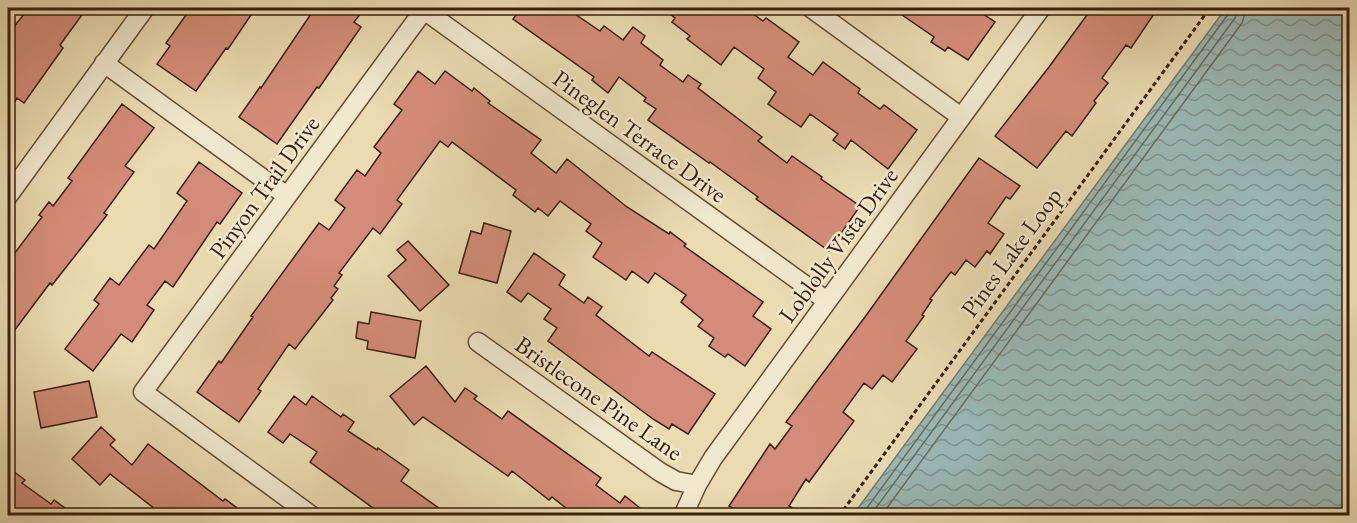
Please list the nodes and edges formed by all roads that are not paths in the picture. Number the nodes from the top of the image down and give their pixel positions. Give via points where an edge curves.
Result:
1 (145, 8) edge
2 (811, 8) edge
3 (1041, 8) edge
4 (424, 10) joint
5 (104, 63) junction
6 (961, 117) junction
7 (8, 196) edge
8 (288, 196) junction
9 (827, 301) junction
10 (478, 342) dead end
11 (697, 485) junction
12 (312, 516) edge
13 (683, 516) edge

1 - 5 street
2 - 6 street
3 - 6 street, Loblolly Vista Drive
4 - 8 street, Pinyon Trail Drive
4 - 9 street, Pineglen Terrace Drive
5 - 7 street
5 - 8 street
6 - 9 street, Loblolly Vista Drive
8 - 12 street, Pinyon Trail Drive via 143,392
9 - 11 street, Loblolly Vista Drive
10 - 11 street, Bristlecone Pine Lane via 660,472 676,482
11 - 13 street, Loblolly Vista Drive

